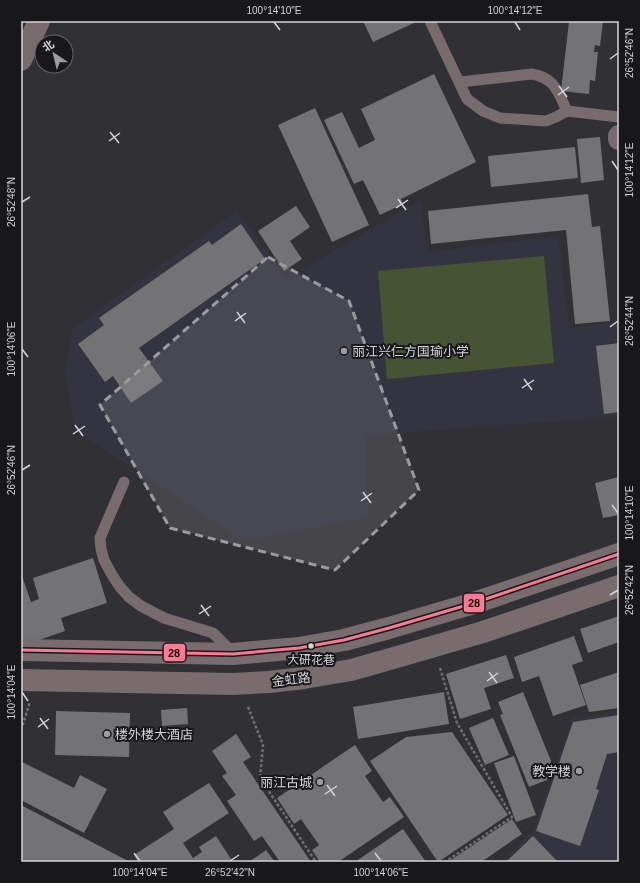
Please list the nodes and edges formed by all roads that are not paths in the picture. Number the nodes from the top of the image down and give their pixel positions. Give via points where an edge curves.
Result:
1 (40, 21) edge
2 (430, 21) edge
3 (21, 60) edge
4 (460, 82) junction
5 (567, 111) junction
6 (619, 116) edge
7 (124, 482) dead end
8 (619, 554) edge
9 (619, 586) edge
10 (21, 650) edge
11 (233, 654) junction
12 (29, 681) edge

1 - 3 street
2 - 4 lane
4 - 5 lane via 467,99 483,111 500,118 546,121
4 - 5 lane via 532,74 540,76 548,79 558,90
5 - 6 lane
7 - 11 lane via 100,538 104,560 112,575 125,592 141,606 164,618 213,633
8 - 11 main road via 474,603 359,636 299,648
9 - 12 main road, 金虹路 via 483,632 351,670 304,678 238,684
10 - 11 main road

